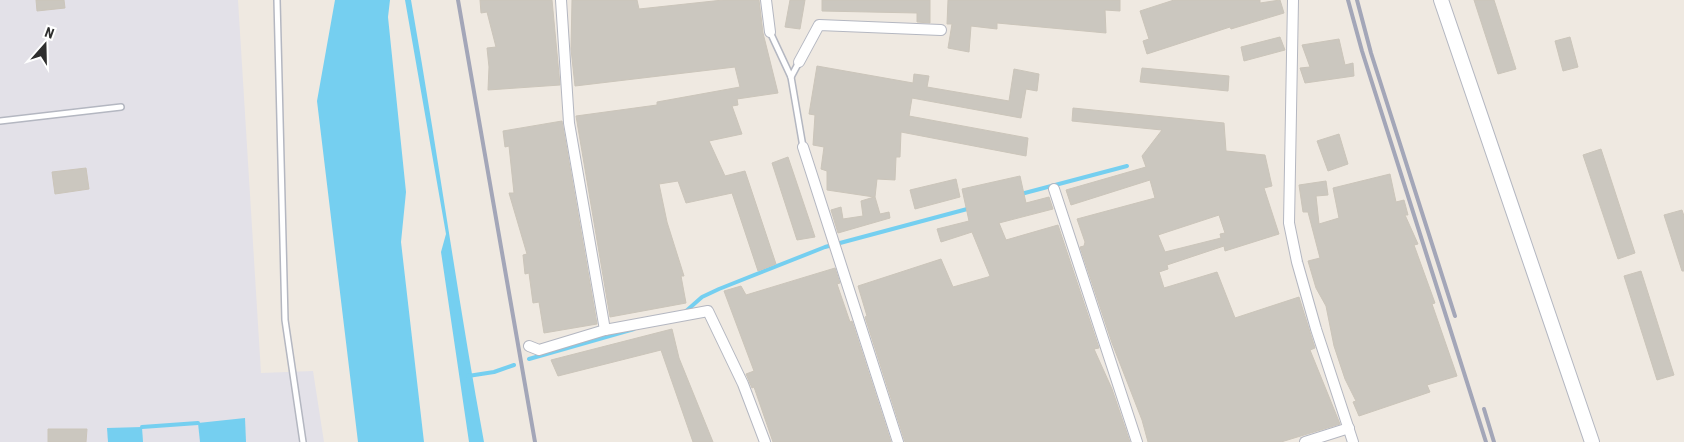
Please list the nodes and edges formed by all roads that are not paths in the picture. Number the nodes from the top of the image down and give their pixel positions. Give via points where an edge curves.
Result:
1 (277, 0) edge
2 (561, 0) edge
3 (766, 0) edge
4 (1293, 0) edge
5 (1441, 0) edge
6 (941, 30) dead end
7 (770, 32) joint
8 (799, 62) joint
9 (791, 78) junction
10 (121, 107) dead end
11 (0, 121) edge
12 (803, 147) joint
13 (1054, 189) dead end
14 (606, 330) junction
15 (529, 346) dead end
16 (1349, 428) junction
17 (303, 442) edge
18 (765, 442) edge
19 (898, 442) edge
20 (1137, 442) edge
21 (1305, 442) edge
22 (1353, 442) edge
23 (1592, 442) edge

1 - 17 lane via 285,320
2 - 14 street via 569,122
3 - 7 street
4 - 16 street via 1289,223 1313,319
5 - 23 main road
6 - 8 street via 819,25
7 - 9 lane
8 - 9 lane
9 - 12 lane
10 - 11 lane
12 - 19 street
13 - 20 street
14 - 15 street via 540,350
14 - 18 street via 708,311 743,384
16 - 21 street
16 - 22 street

